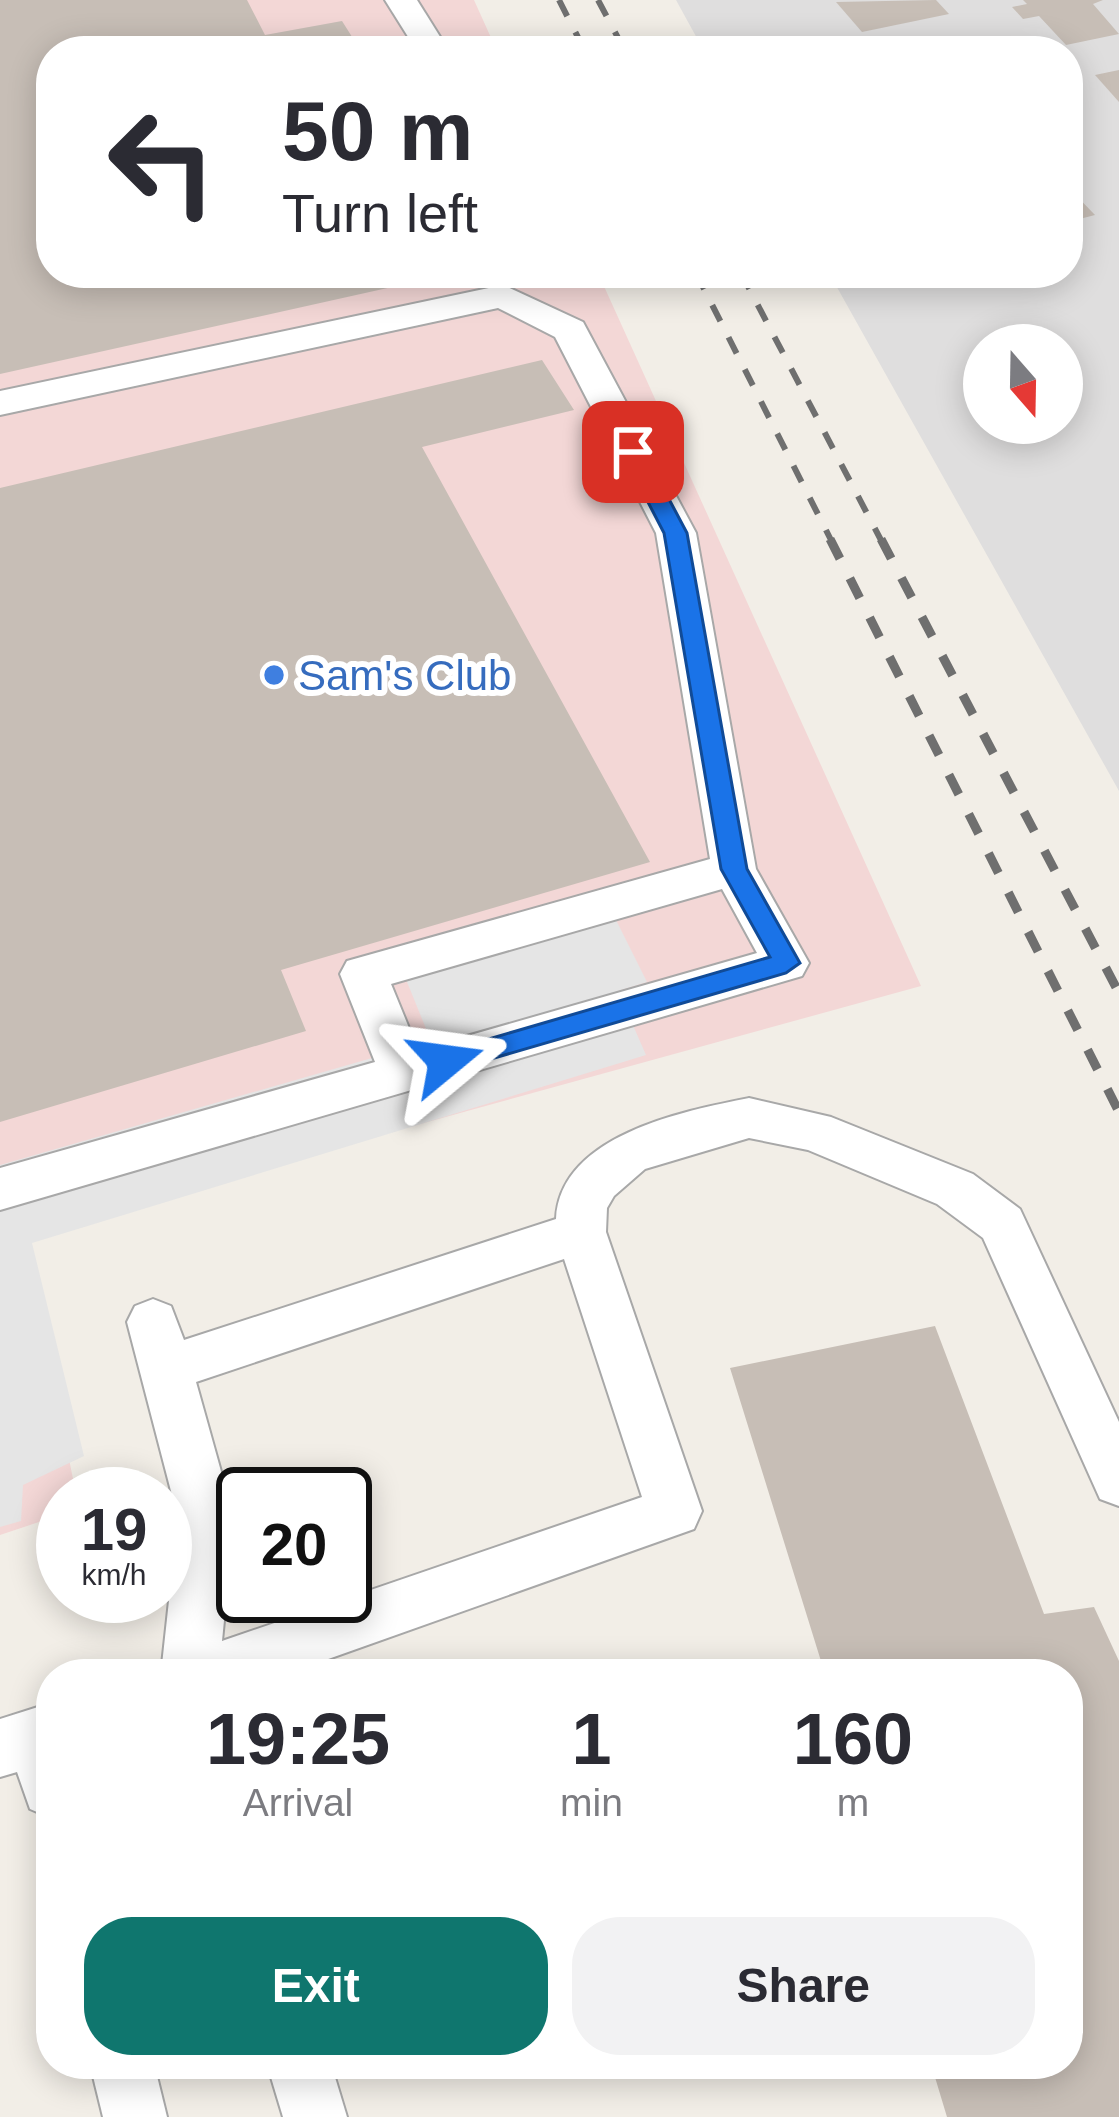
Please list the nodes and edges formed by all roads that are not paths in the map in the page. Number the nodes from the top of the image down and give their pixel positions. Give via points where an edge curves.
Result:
1 (401, 0) edge
2 (424, 36) edge
3 (495, 288) edge
4 (512, 288) edge
5 (0, 403) edge
6 (734, 869) junction
7 (404, 1074) junction
8 (0, 1189) edge
9 (581, 1232) junction
10 (1119, 1481) edge
11 (192, 1659) edge
12 (251, 1659) edge
13 (36, 1737) edge
14 (0, 1748) edge
15 (126, 2079) edge
16 (304, 2079) edge
17 (135, 2117) edge
18 (315, 2117) edge

1 - 2 street
3 - 5 street
4 - 6 street via 569,330 676,533
6 - 7 street via 363,974
6 - 7 street via 786,963
7 - 8 street
9 - 10 street via 582,1207 596,1181 627,1155 749,1118 814,1131 955,1189 1002,1224
9 - 11 street via 160,1346 206,1518
9 - 12 street via 674,1511
13 - 14 street
15 - 17 street
16 - 18 street

